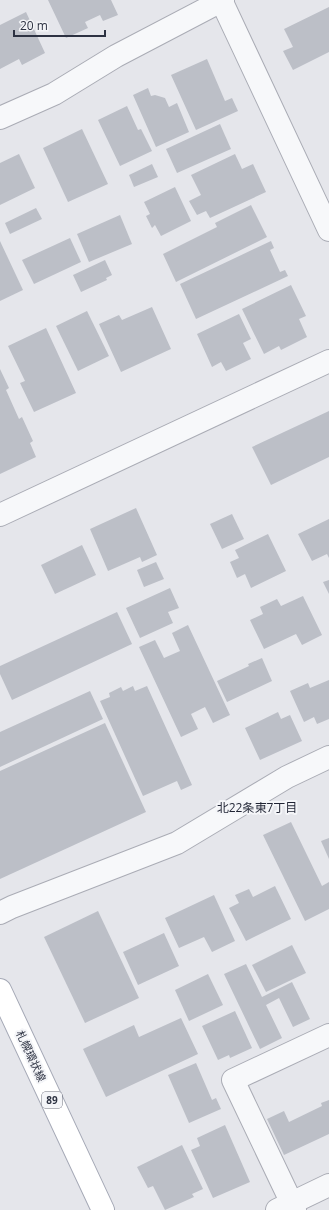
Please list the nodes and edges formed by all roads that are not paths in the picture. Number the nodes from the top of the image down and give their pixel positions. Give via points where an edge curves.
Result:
1 (222, 0) edge
2 (0, 118) edge
3 (329, 230) edge
4 (329, 361) edge
5 (0, 515) edge
6 (329, 757) edge
7 (0, 913) edge
8 (0, 990) edge
9 (329, 1035) edge
10 (329, 1185) edge
11 (288, 1208) edge
12 (103, 1210) edge

1 - 2 street via 116,56 54,94
1 - 3 street
4 - 5 street
6 - 7 street via 287,777 177,843
8 - 12 main road, 札幌環状線 / 89
9 - 11 street via 233,1080
10 - 11 street

